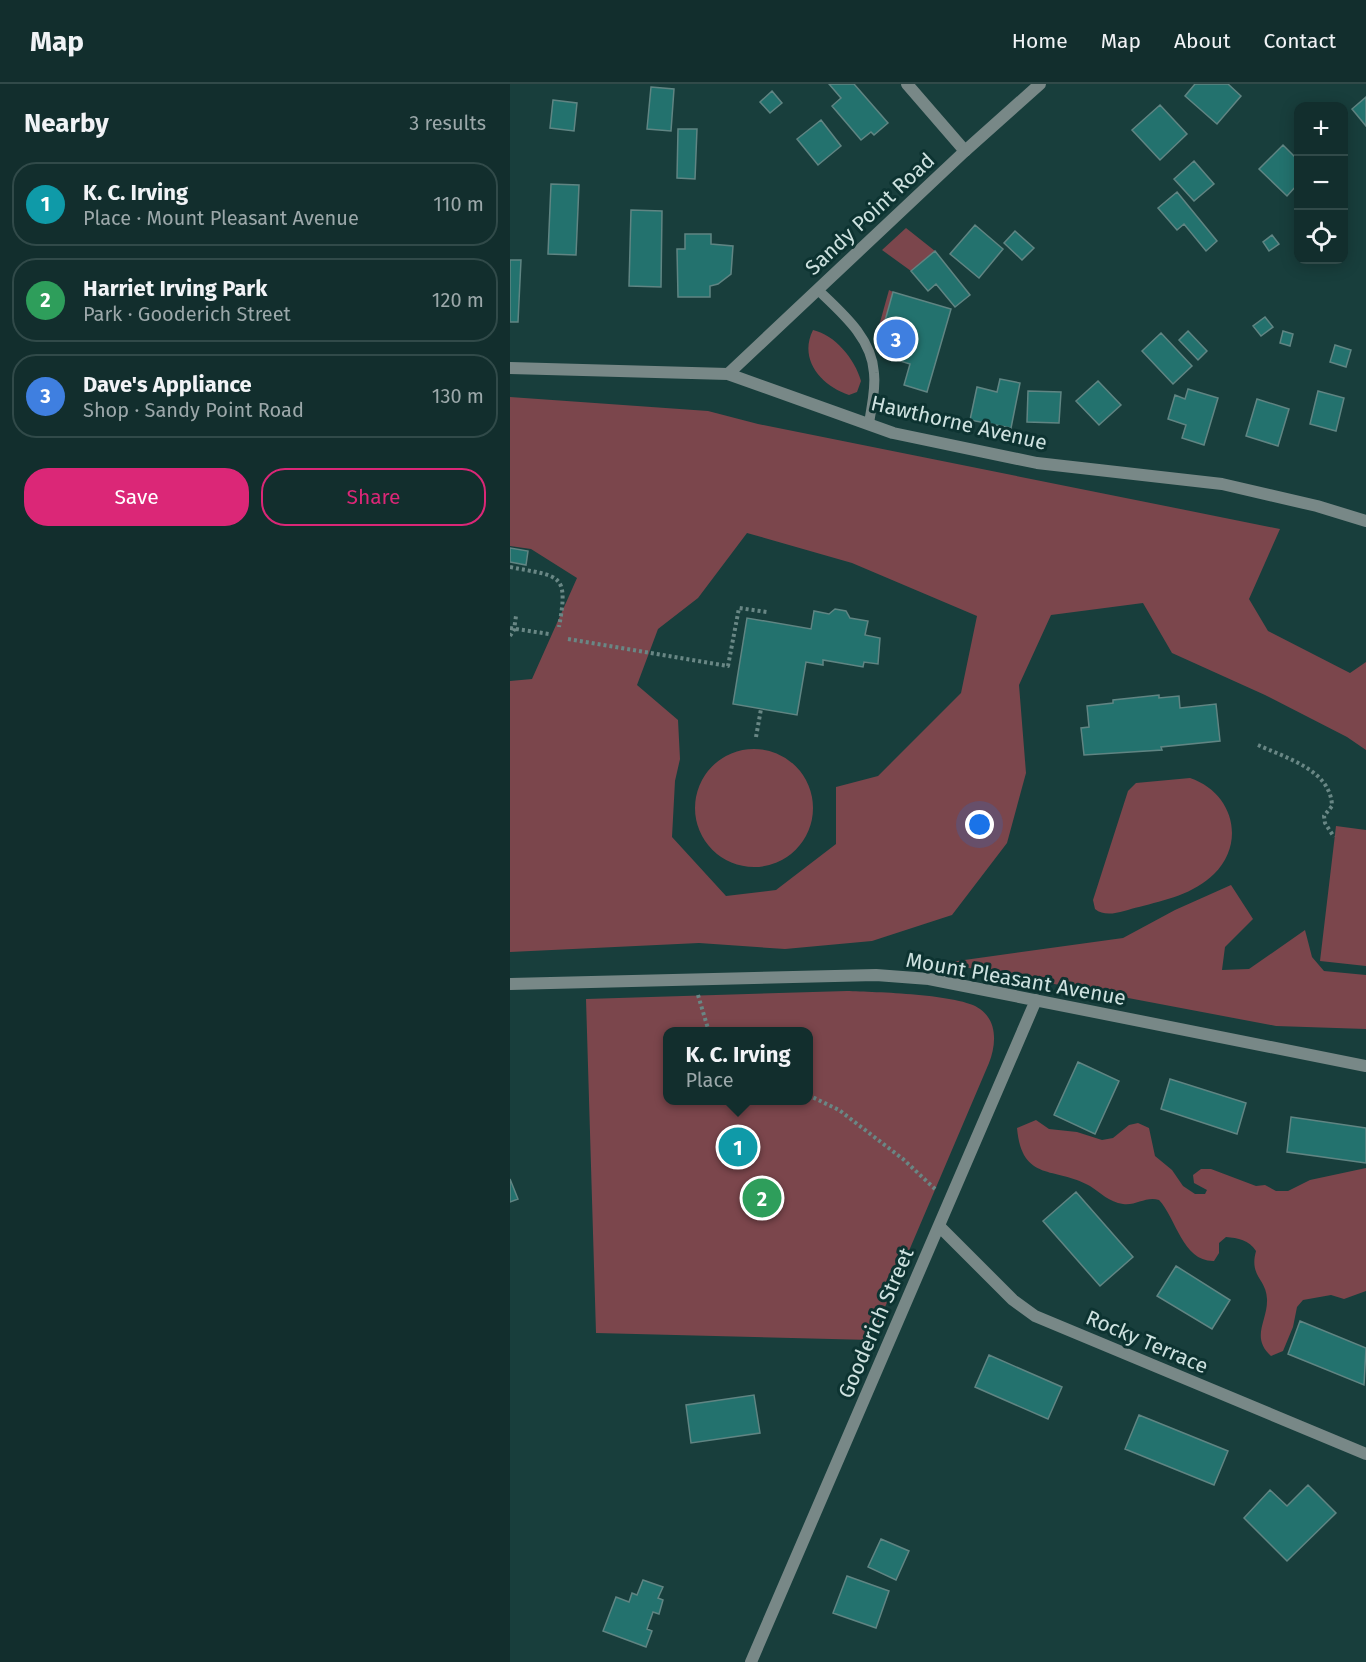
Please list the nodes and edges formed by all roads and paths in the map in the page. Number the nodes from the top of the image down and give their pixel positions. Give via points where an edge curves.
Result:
1 (907, 84) edge
2 (1040, 84) edge
3 (965, 151) junction
4 (818, 290) junction
5 (510, 368) edge
6 (728, 374) junction
7 (869, 424) junction
8 (1366, 521) edge
9 (510, 567) edge
10 (767, 612) dead end
11 (516, 616) dead end
12 (559, 627) dead end
13 (512, 628) edge
14 (549, 634) dead end
15 (510, 636) edge
16 (568, 639) dead end
17 (762, 709) dead end
18 (756, 736) dead end
19 (1258, 745) dead end
20 (1334, 837) dead end
21 (694, 980) junction
22 (510, 984) edge
23 (1036, 1000) junction
24 (708, 1027) edge
25 (1366, 1066) edge
26 (813, 1098) edge
27 (949, 1202) junction
28 (939, 1226) junction
29 (1366, 1454) edge
30 (751, 1662) edge

1 - 3 street
2 - 3 street, Sandy Point Road
3 - 4 street, Sandy Point Road
4 - 6 street, Sandy Point Road
4 - 7 lane via 850,321 872,358
5 - 6 street, Hawthorne Avenue
6 - 7 street, Hawthorne Avenue
7 - 8 street, Hawthorne Avenue via 893,433 1037,463 1222,484
9 - 12 path via 544,574 560,583 565,594
10 - 16 path via 739,608 728,666
11 - 13 path
13 - 14 path
13 - 15 path
17 - 18 path
19 - 20 path via 1313,772 1324,782 1332,806 1324,816 1325,823
21 - 22 street, Mount Pleasant Avenue
21 - 23 street, Mount Pleasant Avenue via 876,975 928,979
21 - 24 path
23 - 25 street, Mount Pleasant Avenue
23 - 27 street, Gooderich Street
26 - 27 path via 838,1110 903,1159
27 - 28 street, Gooderich Street
28 - 29 street, Rocky Terrace via 1013,1300 1035,1316
28 - 30 street, Gooderich Street

